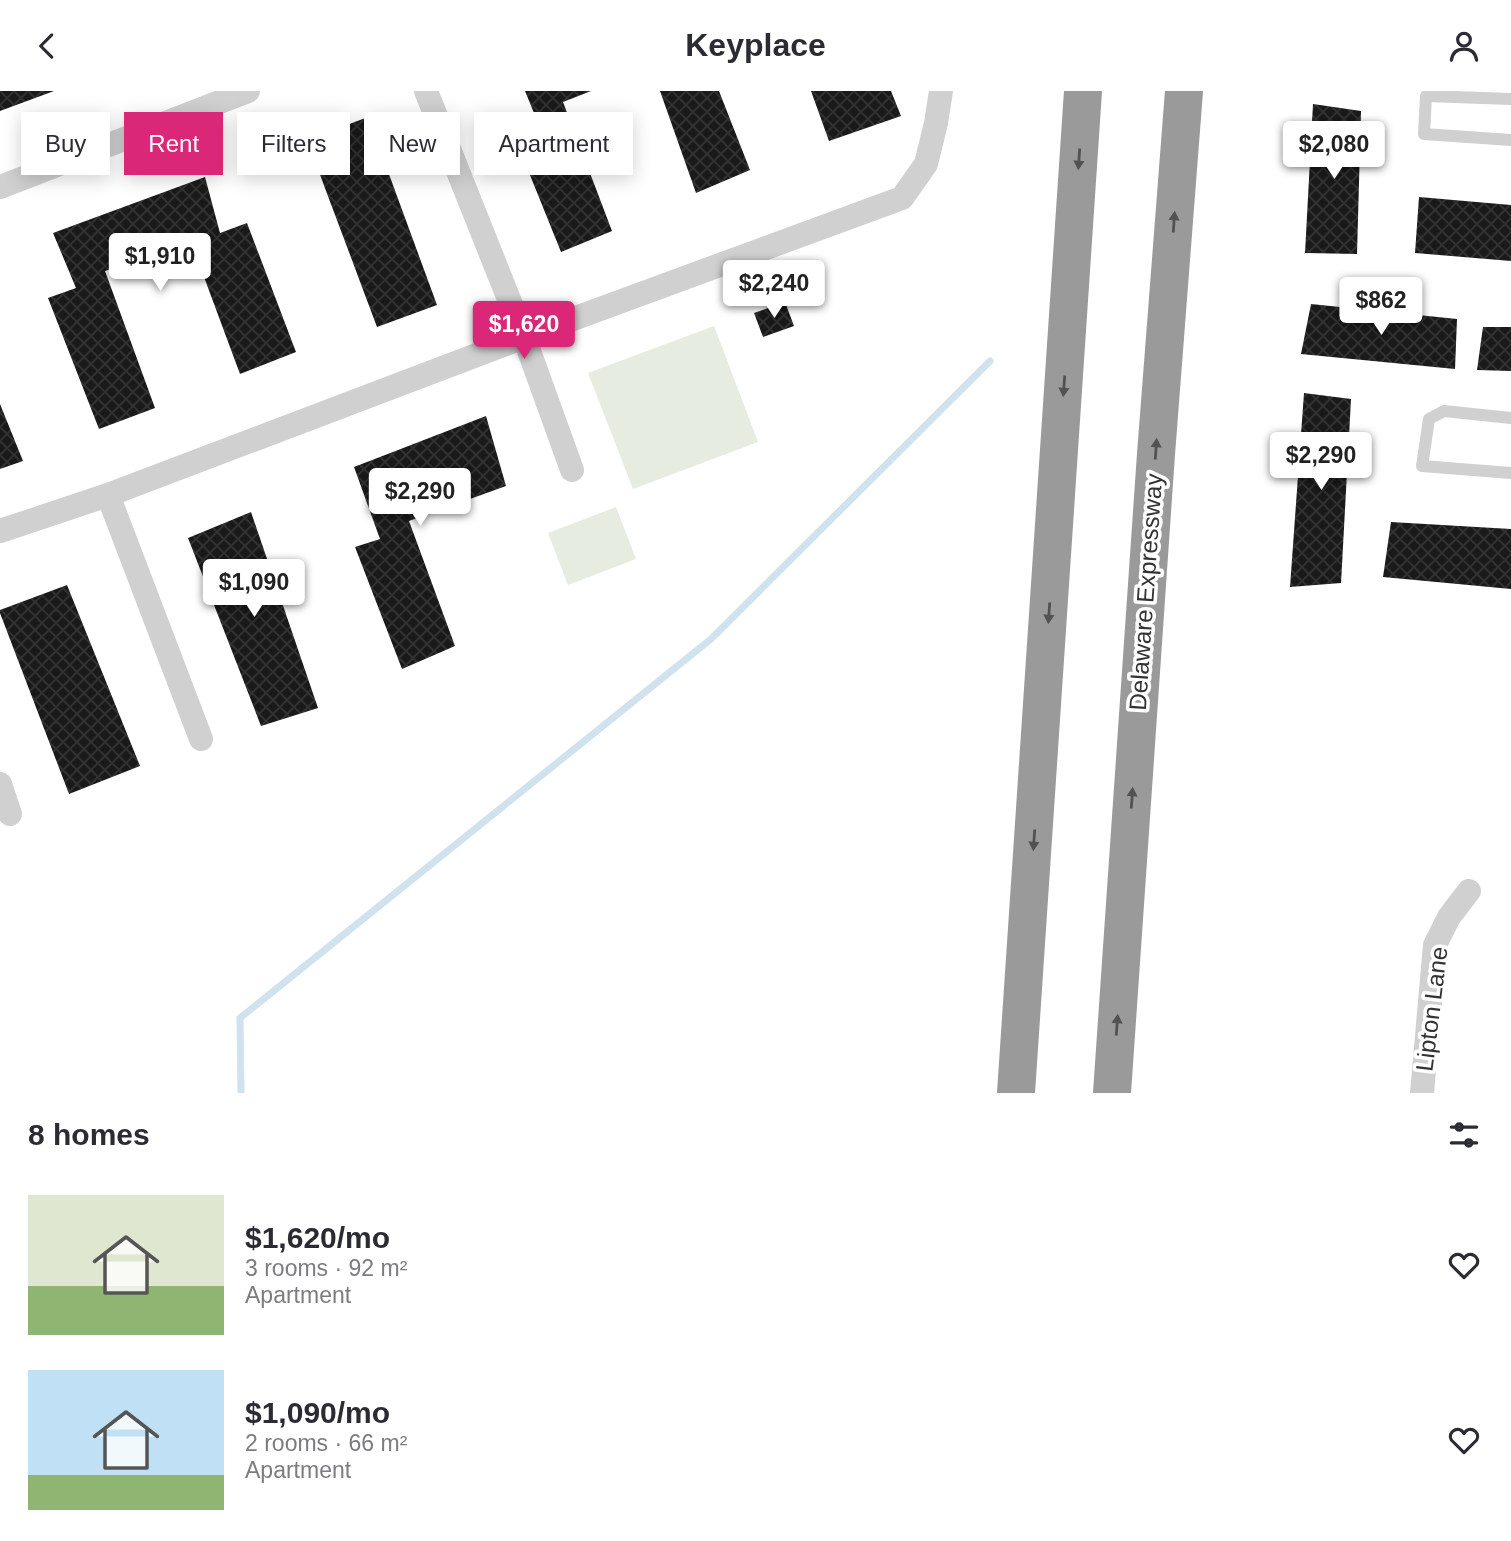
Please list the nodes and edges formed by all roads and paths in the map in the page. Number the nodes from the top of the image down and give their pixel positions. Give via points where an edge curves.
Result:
1 (248, 91) edge
2 (426, 91) edge
3 (941, 91) edge
4 (1083, 91) edge
5 (1184, 91) edge
6 (1511, 99) edge
7 (1511, 140) edge
8 (0, 187) edge
9 (524, 337) junction
10 (1511, 418) edge
11 (572, 470) dead end
12 (1511, 473) edge
13 (108, 495) junction
14 (0, 531) edge
15 (201, 739) dead end
16 (0, 784) edge
17 (10, 814) dead end
18 (1469, 891) dead end
19 (1016, 1093) edge
20 (1112, 1093) edge
21 (1422, 1093) edge

1 - 8 street
2 - 9 street
3 - 9 street via 926,164 902,198
4 -> 19 highway
20 -> 5 highway, Delaware Expressway
6 - 7 lane via 1426,96 1424,134
9 - 11 street
9 - 13 street
10 - 12 lane via 1444,411 1429,419 1422,466
13 - 14 street
13 - 15 street
16 - 17 street
18 - 21 street, Lipton Lane via 1435,945

